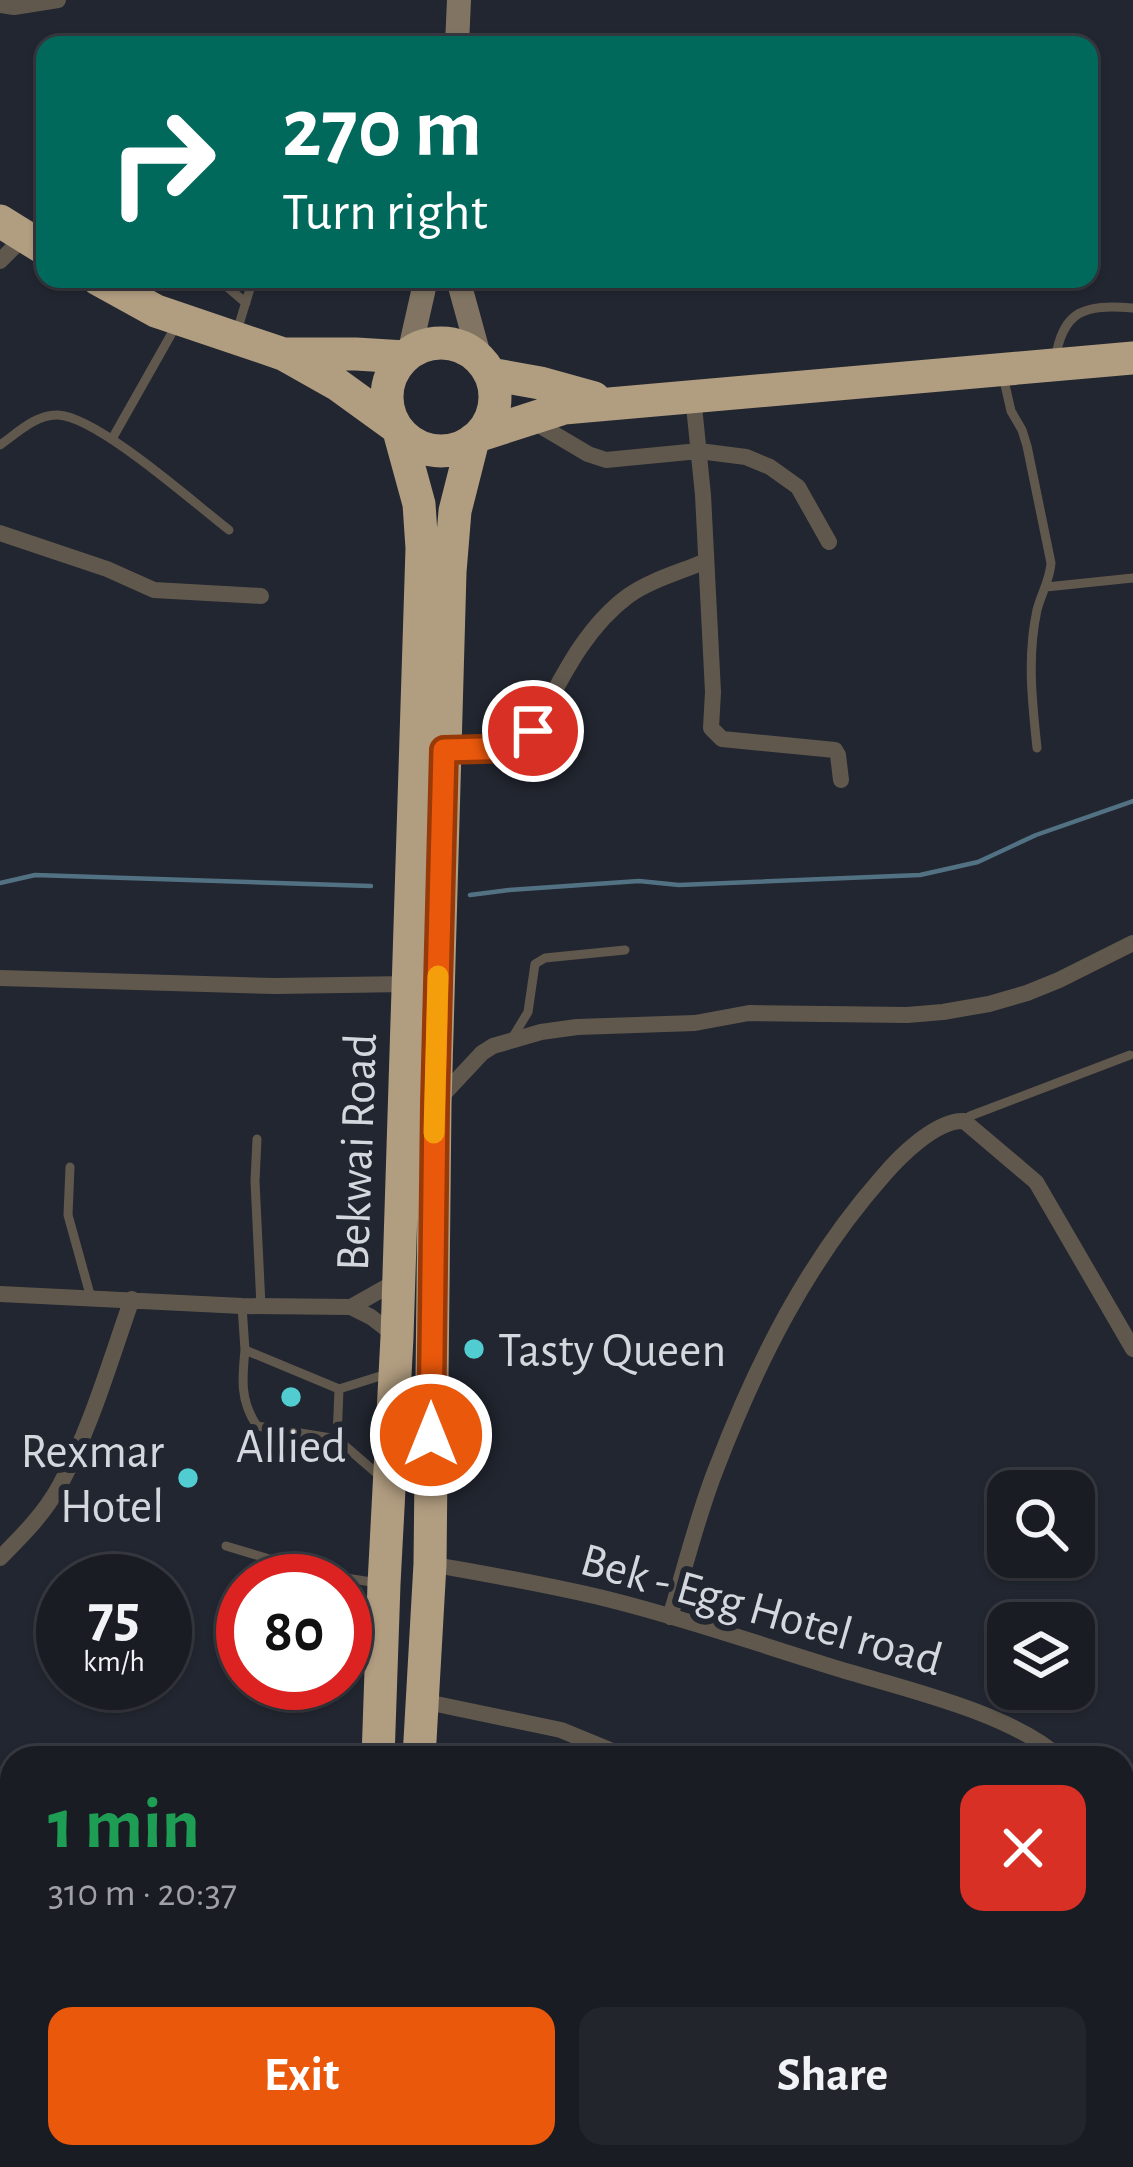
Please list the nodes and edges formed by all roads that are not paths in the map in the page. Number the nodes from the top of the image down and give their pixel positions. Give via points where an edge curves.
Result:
1 (58, 0) edge
2 (459, 0) edge
3 (0, 5) edge
4 (457, 36) edge
5 (117, 288) edge
6 (229, 288) edge
7 (250, 288) edge
8 (424, 288) edge
9 (461, 288) edge
10 (246, 302) junction
11 (1133, 308) edge
12 (179, 319) junction
13 (235, 337) junction
14 (407, 355) junction
15 (1133, 358) edge
16 (294, 361) junction
17 (485, 366) junction
18 (1054, 366) junction
19 (1002, 371) junction
20 (693, 396) junction
21 (604, 404) junction
22 (539, 425) junction
23 (397, 429) junction
24 (476, 438) junction
25 (112, 439) junction
26 (0, 445) edge
27 (699, 451) junction
28 (455, 511) junction
29 (230, 530) dead end
30 (0, 533) edge
31 (829, 542) dead end
32 (422, 548) junction
33 (706, 561) junction
34 (1133, 578) edge
35 (1046, 587) junction
36 (261, 596) dead end
37 (1036, 748) dead end
38 (444, 750) junction
39 (841, 780) dead end
40 (1133, 943) edge
41 (626, 950) dead end
42 (0, 978) edge
43 (408, 984) junction
44 (511, 1040) junction
45 (1130, 1055) edge
46 (435, 1104) junction
47 (964, 1121) junction
48 (257, 1139) dead end
49 (70, 1168) dead end
50 (399, 1280) junction
51 (0, 1294) edge
52 (92, 1298) junction
53 (132, 1299) junction
54 (251, 1306) junction
55 (352, 1307) junction
56 (398, 1337) junction
57 (1133, 1348) edge
58 (245, 1350) junction
59 (395, 1372) junction
60 (339, 1389) junction
61 (337, 1438) junction
62 (391, 1486) junction
63 (226, 1546) dead end
64 (0, 1558) edge
65 (430, 1564) junction
66 (384, 1584) junction
67 (670, 1617) junction
68 (422, 1701) junction
69 (378, 1746) edge
70 (420, 1746) edge
71 (600, 1746) edge
72 (1048, 1746) edge

1 - 3 street
2 - 4 main road
5 - 12 highway
6 - 10 lane
7 - 10 lane
8 - 14 main road
9 - 17 main road
10 - 13 lane
11 - 18 lane via 1072,316
12 - 13 highway
12 - 25 lane
13 - 16 highway
14 - 16 highway
14 - 17 highway via 438,343 467,350
14 - 23 highway via 388,391
15 - 18 highway
16 - 23 highway
16 - 32 highway via 385,448
17 - 21 highway
17 - 24 highway via 496,395
18 - 19 highway
19 - 20 highway
19 - 35 lane via 1050,553
20 - 21 highway
20 - 27 street
21 - 22 highway
21 - 24 highway via 555,410
22 - 27 street via 605,460
22 - 28 highway via 506,444
23 - 24 highway via 442,451
23 - 32 highway via 419,504
24 - 28 highway, Bekwai Road
25 - 26 lane via 62,415 45,416
25 - 29 lane
27 - 31 street via 770,466 798,487
27 - 33 street
28 - 38 highway, Bekwai Road
30 - 36 street via 154,590
32 - 43 highway, Bekwai Road
33 - 38 street via 622,602 585,640 526,744
33 - 39 street via 711,728 722,739 835,750
34 - 35 lane
35 - 37 lane via 1030,669
38 - 46 highway, Bekwai Road
40 - 44 street via 1027,993 943,1012 749,1013
41 - 44 lane via 536,964 528,1012
42 - 43 street
43 - 50 highway, Bekwai Road
44 - 46 street via 482,1053
45 - 47 lane
46 - 65 highway, Bekwai Road
47 - 57 street via 1036,1182
47 - 67 street via 943,1125 898,1158 814,1265 764,1354 715,1472
48 - 54 lane
49 - 52 lane via 68,1215
50 - 55 street
50 - 56 highway, Bekwai Road
51 - 52 street
52 - 53 street
53 - 54 street
53 - 64 street via 59,1486
54 - 55 street
54 - 58 lane
55 - 56 street
56 - 59 highway, Bekwai Road
58 - 60 lane
58 - 61 lane via 241,1388 257,1426
59 - 60 lane
59 - 62 highway, Bekwai Road
60 - 61 lane
61 - 62 lane
62 - 66 highway, Bekwai Road
63 - 66 lane
65 - 67 street, Bek - Egg Hotel road
65 - 68 highway, Bekwai Road
66 - 69 highway, Bekwai Road
67 - 72 street, Bek - Egg Hotel road via 976,1711
68 - 70 highway, Bekwai Road
68 - 71 street

